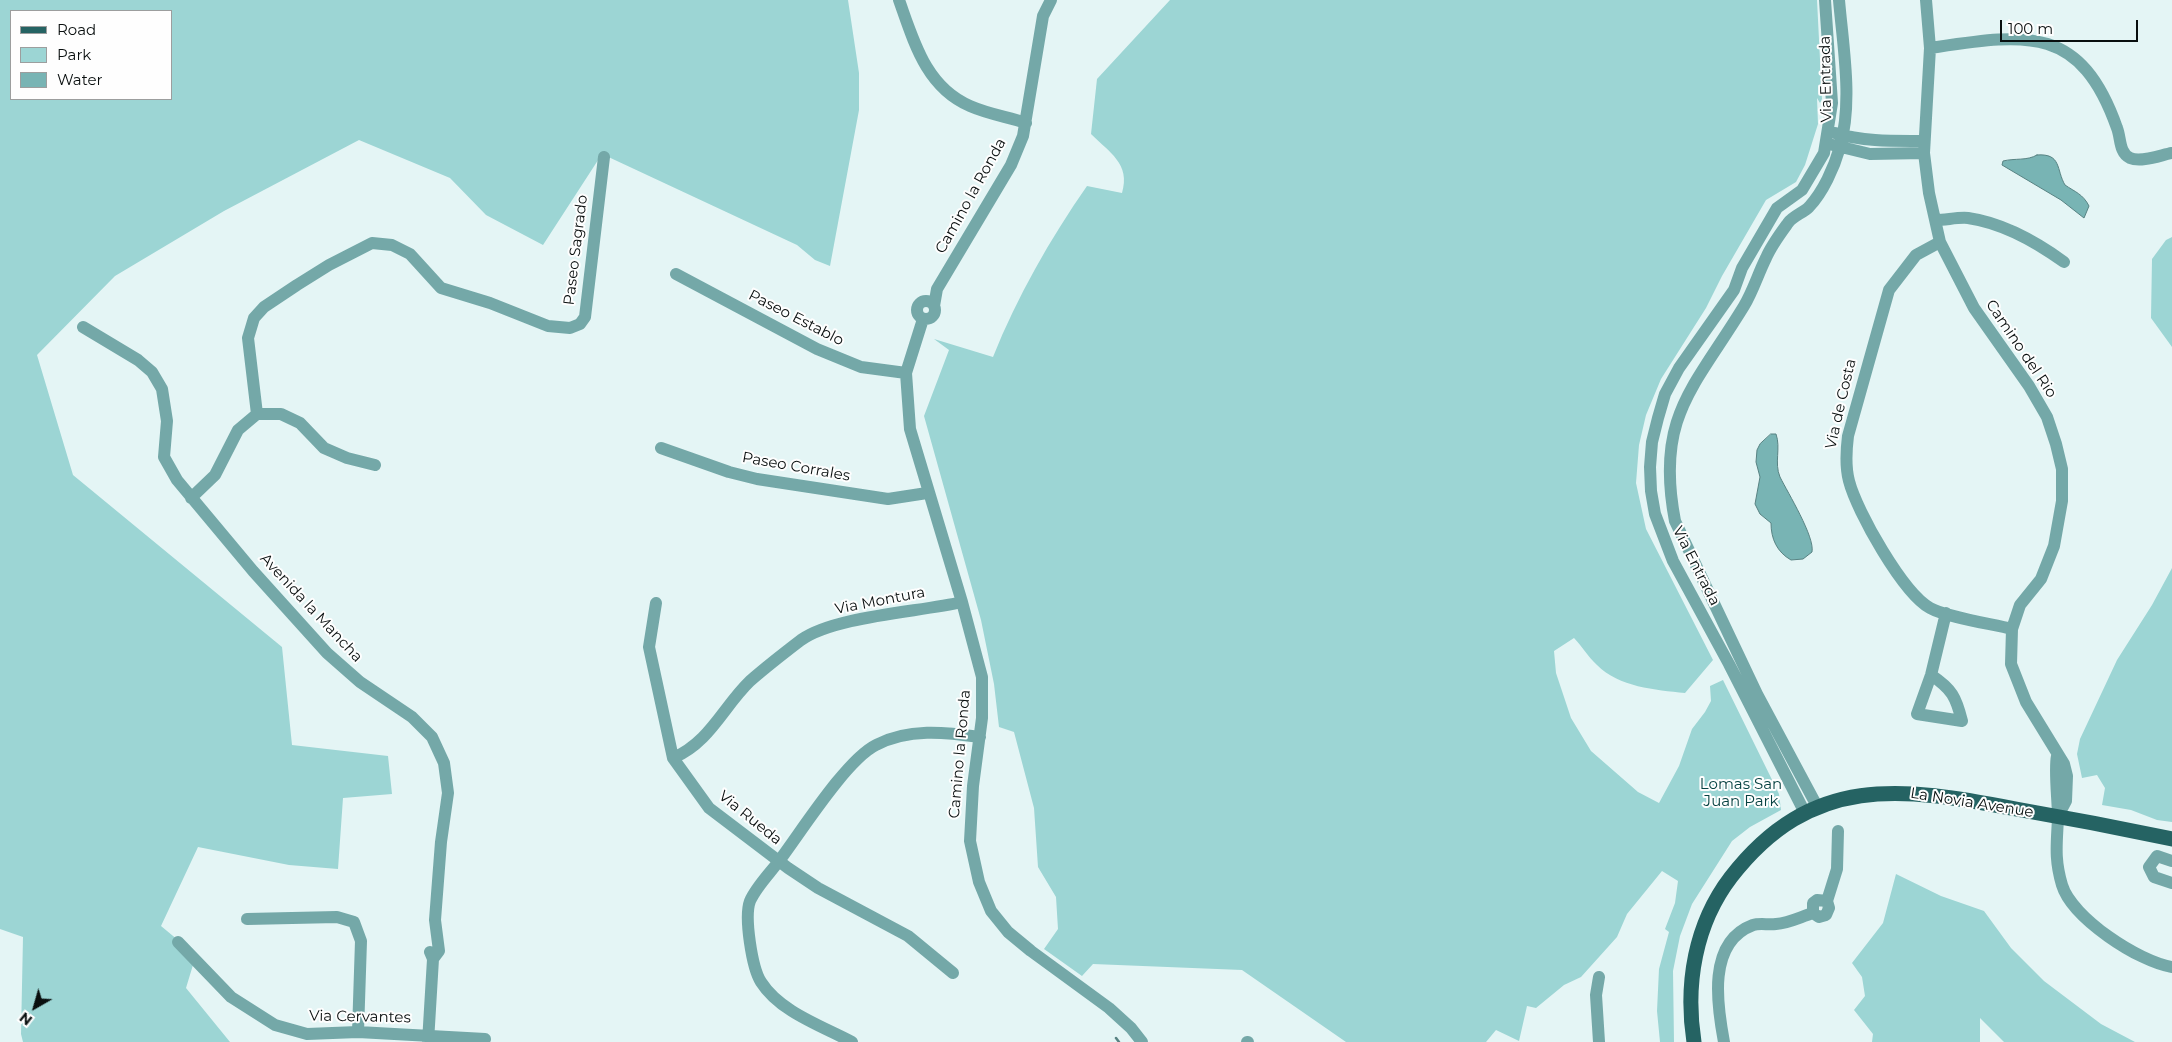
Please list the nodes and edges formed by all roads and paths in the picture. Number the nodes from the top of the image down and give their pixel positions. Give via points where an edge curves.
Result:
1 (900, 0) edge
2 (1051, 0) edge
3 (1825, 0) edge
4 (1840, 0) edge
5 (1926, 0) edge
6 (1930, 48) junction
7 (1026, 123) junction
8 (1834, 139) junction
9 (1924, 147) junction
10 (2172, 154) edge
11 (604, 158) dead end
12 (1795, 195) junction
13 (1807, 209) junction
14 (1936, 220) junction
15 (1940, 242) junction
16 (2064, 262) dead end
17 (1740, 273) junction
18 (676, 274) dead end
19 (1756, 280) junction
20 (83, 326) dead end
21 (906, 373) junction
22 (257, 414) junction
23 (661, 448) dead end
24 (375, 465) dead end
25 (927, 493) junction
26 (191, 498) junction
27 (962, 602) junction
28 (656, 603) dead end
29 (1946, 613) junction
30 (2012, 629) junction
31 (1735, 661) junction
32 (1931, 675) dead end
33 (980, 737) junction
34 (673, 758) junction
35 (1812, 811) junction
36 (2058, 816) junction
37 (1838, 832) dead end
38 (2172, 839) edge
39 (2172, 860) edge
40 (779, 861) junction
41 (2172, 883) edge
42 (247, 919) dead end
43 (178, 942) dead end
44 (2172, 967) edge
45 (953, 974) dead end
46 (1599, 977) dead end
47 (358, 1032) junction
48 (427, 1039) edge
49 (484, 1039) dead end
50 (852, 1042) edge
51 (1142, 1042) edge
52 (1599, 1042) edge
53 (1694, 1042) edge
54 (1724, 1042) edge

1 - 7 street via 917,52 939,83 970,106
2 - 7 street, Camino la Ronda via 1043,16
3 - 8 street, Via Entrada
4 - 8 street, Via Entrada via 1844,121
5 - 6 street, Camino del Rio
6 - 9 street, Camino del Rio
6 - 10 street via 2021,38 2050,43 2068,52 2093,77 2107,99 2122,151 2129,158
7 - 21 street, Camino la Ronda via 1010,165 929,304 933,316 922,319
8 - 9 street via 1870,154
8 - 12 street, Via Entrada via 1808,183
8 - 13 street, Via Entrada via 1821,192
9 - 14 street, Camino del Rio via 1929,193
11 - 22 street, Paseo Sagrado via 584,317 580,324 570,328 548,326 441,288 410,254 392,245 372,244 328,265 264,307 254,318 248,338
12 - 13 street
12 - 17 street, Via Entrada via 1777,208
13 - 19 street, Via Entrada via 1790,220 1766,256
14 - 15 street, Camino del Rio
14 - 16 street via 1966,218 1997,225 2025,237
15 - 29 street, Via de Costa via 1916,255 1890,290 1866,368 1845,458 1855,499 1901,581 1917,599
15 - 30 street, Camino del Rio via 1974,308 2047,417 2062,469 2062,501 2054,546 2041,578 2020,605
17 - 19 street
17 - 31 street, Via Entrada via 1734,290 1679,368 1666,394 1652,442 1650,467 1651,491 1661,536
18 - 21 street, Paseo Establo via 817,349 861,367
19 - 31 street, Via Entrada via 1745,305 1693,382 1680,408 1668,466 1675,521
20 - 26 street, Avenida la Mancha via 152,372 162,390 167,421 164,457 176,480
21 - 25 street, Camino la Ronda via 910,429
22 - 24 street via 281,414 300,423 324,448
22 - 26 street via 238,430 215,474
23 - 25 street, Paseo Corrales via 729,472 757,478 888,499
25 - 27 street, Camino la Ronda
26 - 48 street, Avenida la Mancha via 327,653 360,682 412,717 432,737 444,763 448,793 441,842 436,936 430,947 433,958
27 - 33 street, Camino la Ronda via 982,677
27 - 34 street, Via Montura via 841,623 803,639 750,682 707,735
28 - 34 street, Via Rueda via 649,647
29 - 30 street, Via de Costa
29 - 32 street
30 - 36 street, Camino del Rio via 2011,664 2026,702 2057,756
31 - 35 street, Via Entrada
33 - 40 street via 929,732 902,734 875,745 848,769
33 - 51 street, Camino la Ronda via 970,841 979,882 991,911 1030,952 1109,1008
34 - 40 street, Via Rueda via 709,808
35 - 36 main road, La Novia Avenue via 1839,800 1874,793 1909,792
35 - 53 main road, La Novia Avenue via 1763,841 1723,888 1706,920 1694,956 1690,995
36 - 38 main road, La Novia Avenue
36 - 44 street, Camino del Rio via 2055,856 2062,887 2070,901 2126,950 2147,961
37 - 54 street via 1837,869 1826,902 1817,900 1813,903 1813,913 1790,922 1753,925 1730,940 1719,969 1717,1006
39 - 41 street via 2157,856 2149,868 2154,877
40 - 45 street, Via Rueda via 818,888 908,936
40 - 50 street via 750,901 749,935 753,963 761,983 783,1006
42 - 47 street via 337,917 354,922 360,941
43 - 47 street, Via Cervantes via 231,997 275,1025 307,1034
46 - 52 street via 1596,995
47 - 48 street, Via Cervantes
48 - 49 street, Via Cervantes

